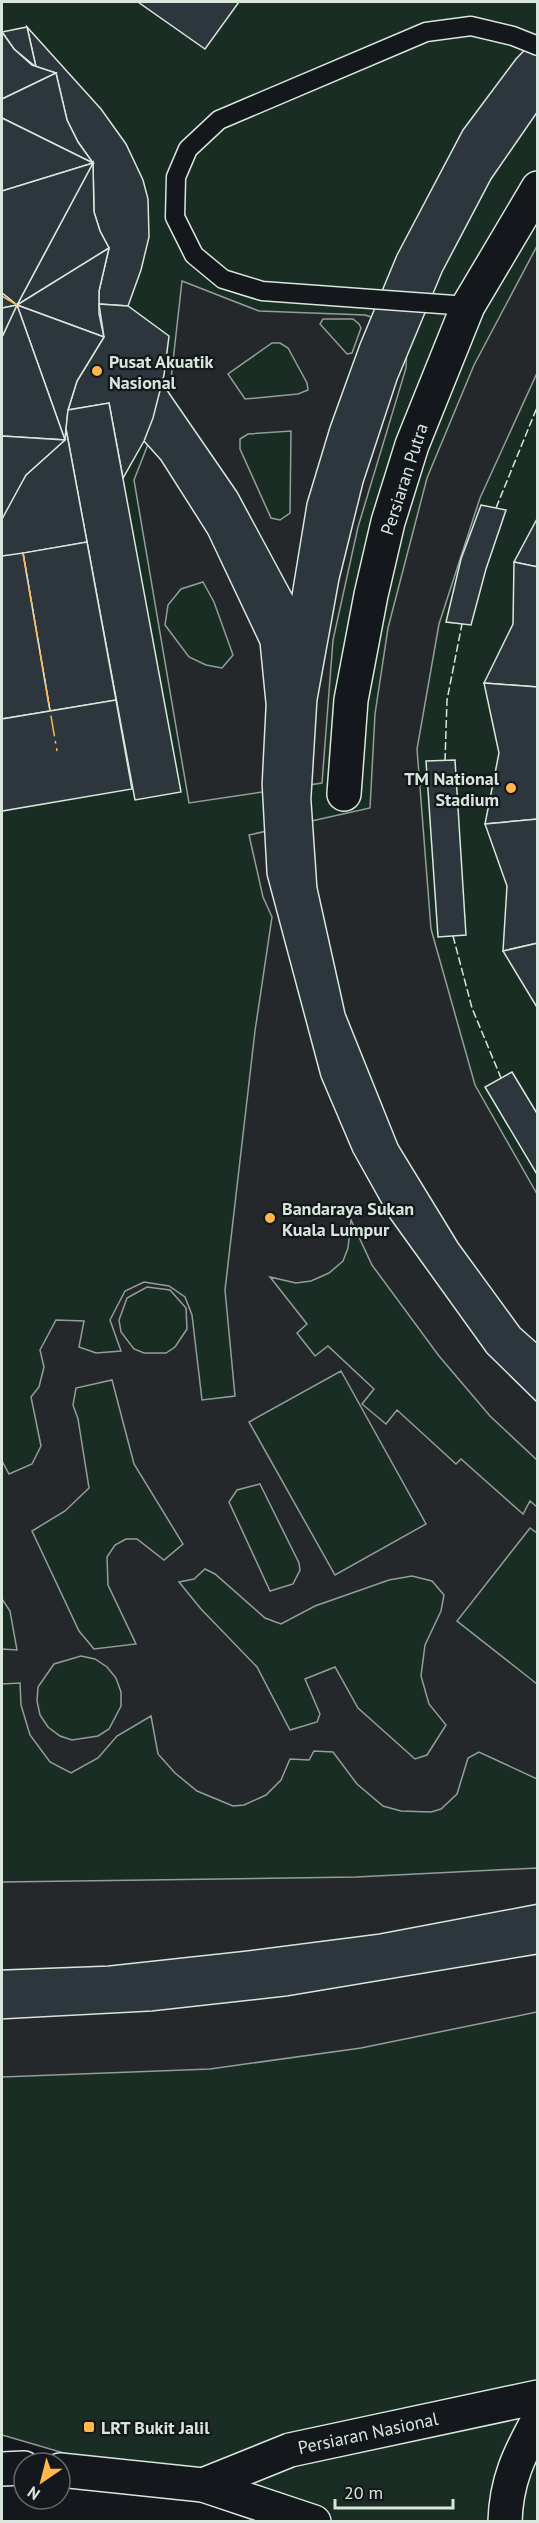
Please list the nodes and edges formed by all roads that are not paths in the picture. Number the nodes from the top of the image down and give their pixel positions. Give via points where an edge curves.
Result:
1 (537, 46) edge
2 (537, 188) edge
3 (468, 306) junction
4 (344, 794) dead end
5 (537, 2397) edge
6 (537, 2420) edge
7 (72, 2471) edge
8 (203, 2485) junction
9 (314, 2522) edge
10 (505, 2522) edge

1 - 3 lane via 471,26 426,32 219,120 188,150 176,177 175,217 194,255 223,279 262,291
2 - 3 street, Persiaran Putra
3 - 4 street, Persiaran Putra via 412,445 388,522 351,700
5 - 8 street, Persiaran Nasional via 290,2450
6 - 10 street via 515,2463
7 - 8 street
8 - 9 street

